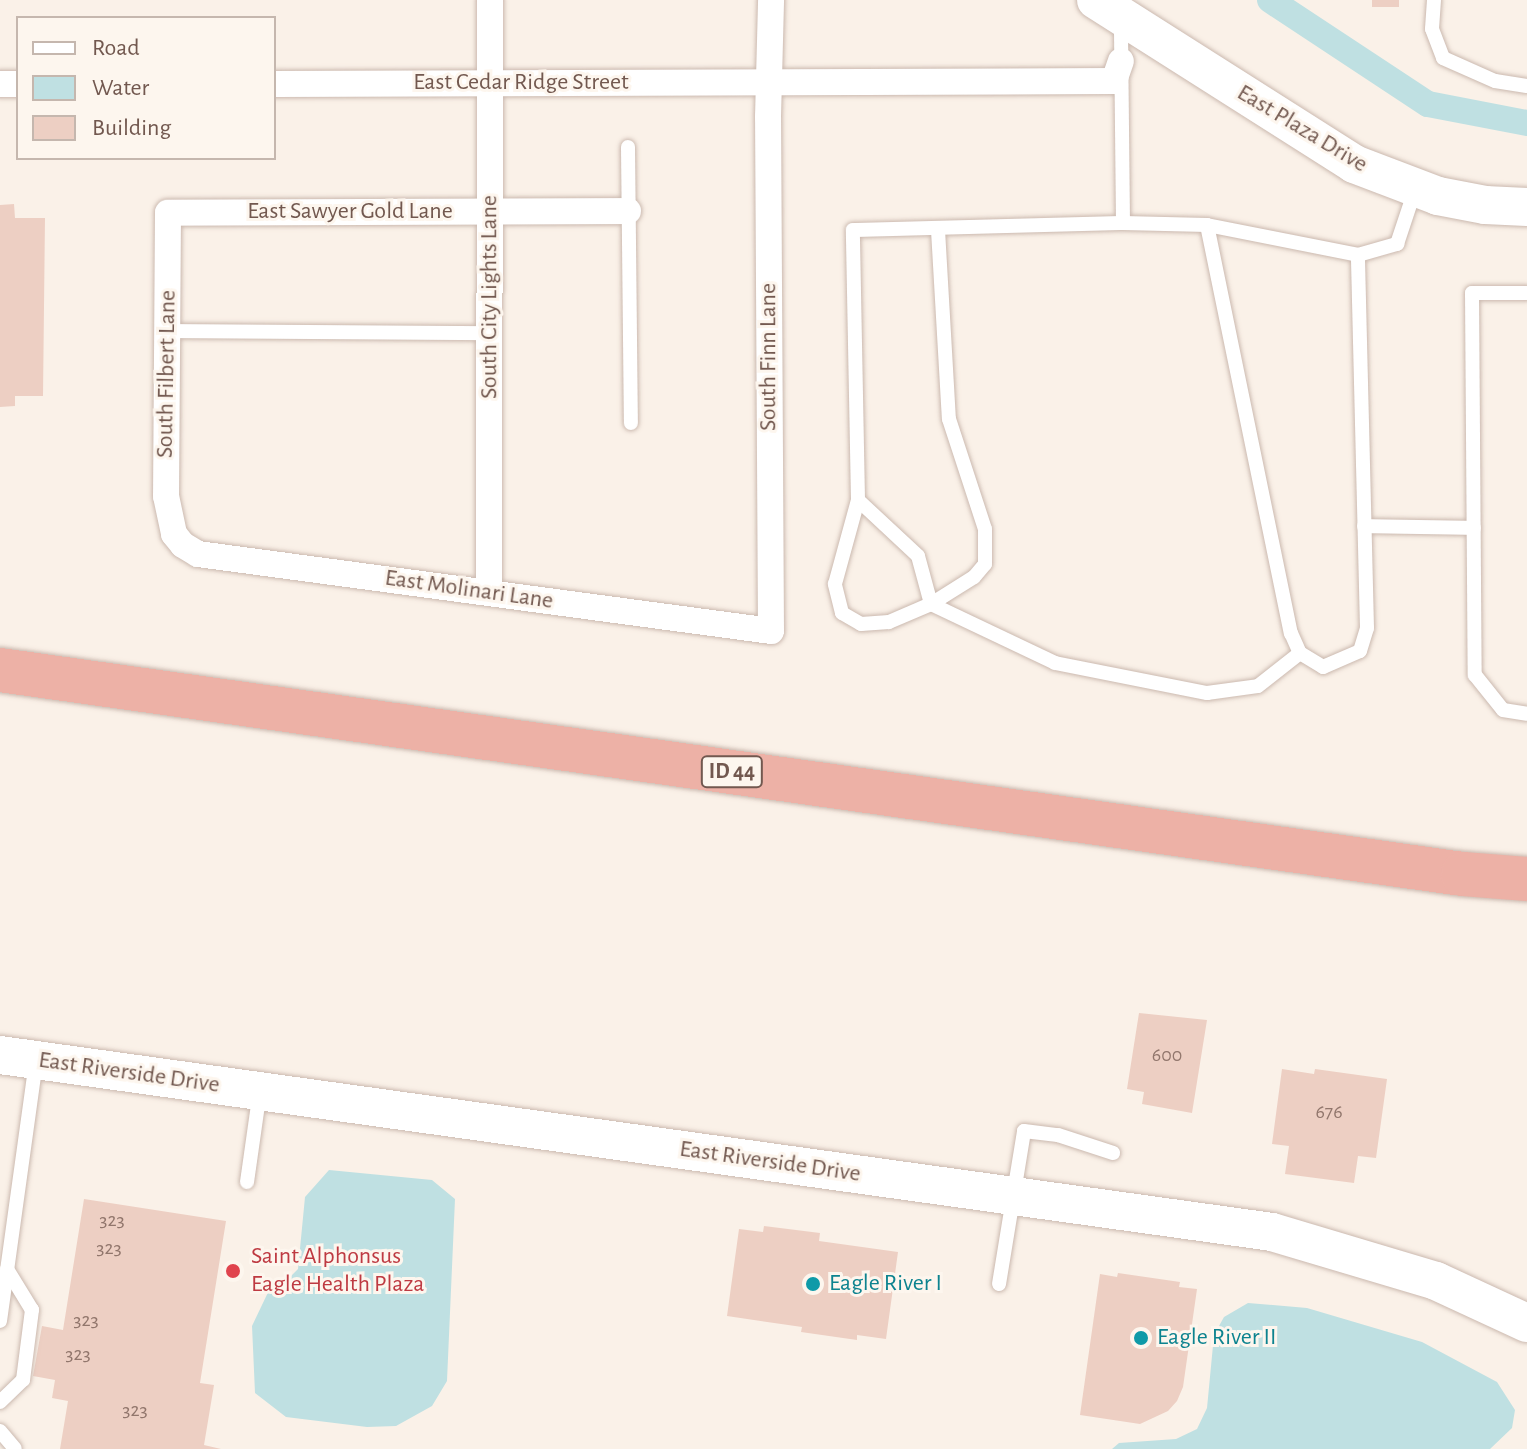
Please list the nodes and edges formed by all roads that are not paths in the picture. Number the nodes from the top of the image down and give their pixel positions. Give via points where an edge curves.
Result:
1 (490, 0) edge
2 (771, 0) edge
3 (1434, 0) edge
4 (1108, 8) edge
5 (1121, 61) junction
6 (768, 82) junction
7 (490, 83) junction
8 (276, 84) edge
9 (1527, 86) edge
10 (628, 147) dead end
11 (1415, 189) junction
12 (1527, 207) edge
13 (490, 211) junction
14 (628, 211) junction
15 (168, 213) joint
16 (1123, 223) junction
17 (1207, 225) junction
18 (938, 230) junction
19 (1358, 255) junction
20 (1527, 293) edge
21 (169, 331) junction
22 (489, 333) junction
23 (631, 423) dead end
24 (858, 500) junction
25 (1364, 526) junction
26 (1474, 528) junction
27 (174, 534) joint
28 (489, 593) junction
29 (931, 604) junction
30 (771, 631) joint
31 (1300, 653) junction
32 (0, 670) edge
33 (1527, 714) edge
34 (1463, 874) junction
35 (1527, 879) edge
36 (1527, 888) edge
37 (18, 1057) edge
38 (260, 1091) junction
39 (1113, 1153) dead end
40 (247, 1182) dead end
41 (1014, 1196) junction
42 (7, 1269) junction
43 (999, 1284) dead end
44 (0, 1321) edge
45 (1527, 1323) edge
46 (0, 1402) edge
47 (0, 1431) edge
48 (15, 1449) edge

1 - 7 street, South City Lights Lane
2 - 6 street, South Finn Lane
3 - 9 lane via 1432,29 1443,58 1495,81
4 - 5 lane
4 - 11 street, East Plaza Drive via 1354,164
5 - 6 street, East Cedar Ridge Street via 1114,81
5 - 16 lane
6 - 7 street, East Cedar Ridge Street
6 - 30 street, South Finn Lane
7 - 8 street, East Cedar Ridge Street
7 - 13 street, South City Lights Lane
10 - 14 lane
11 - 12 street, East Plaza Drive via 1485,205
11 - 19 lane via 1397,244
13 - 14 street, East Sawyer Gold Lane
13 - 15 street, East Sawyer Gold Lane
13 - 22 street, South City Lights Lane
14 - 23 lane
15 - 21 street, South Filbert Lane
16 - 17 lane
16 - 18 lane
17 - 19 lane
17 - 31 lane via 1291,633
18 - 24 lane via 853,230
18 - 29 lane via 949,419 985,529 985,564
19 - 25 lane
20 - 26 lane via 1472,293
21 - 22 lane
21 - 27 street, South Filbert Lane via 166,496
22 - 28 street, South City Lights Lane
24 - 29 lane via 918,556
24 - 29 lane via 835,584 842,613 861,624 889,622
25 - 26 lane
25 - 31 lane via 1367,628 1360,651 1323,667
26 - 33 lane via 1475,675 1503,710
27 - 28 street, East Molinari Lane via 198,554
28 - 30 street, East Molinari Lane
29 - 31 lane via 1055,663 1207,693 1258,686
32 - 34 highway, ID 44
34 - 35 highway, ID 44
34 - 36 highway, ID 44
37 - 38 street, East Riverside Drive
37 - 42 lane
38 - 40 lane
38 - 41 street, East Riverside Drive
39 - 41 lane via 1058,1135 1024,1131
41 - 43 lane
41 - 45 street, East Riverside Drive via 1272,1232 1436,1281
42 - 44 lane
42 - 46 lane via 32,1310 23,1380
47 - 48 lane

